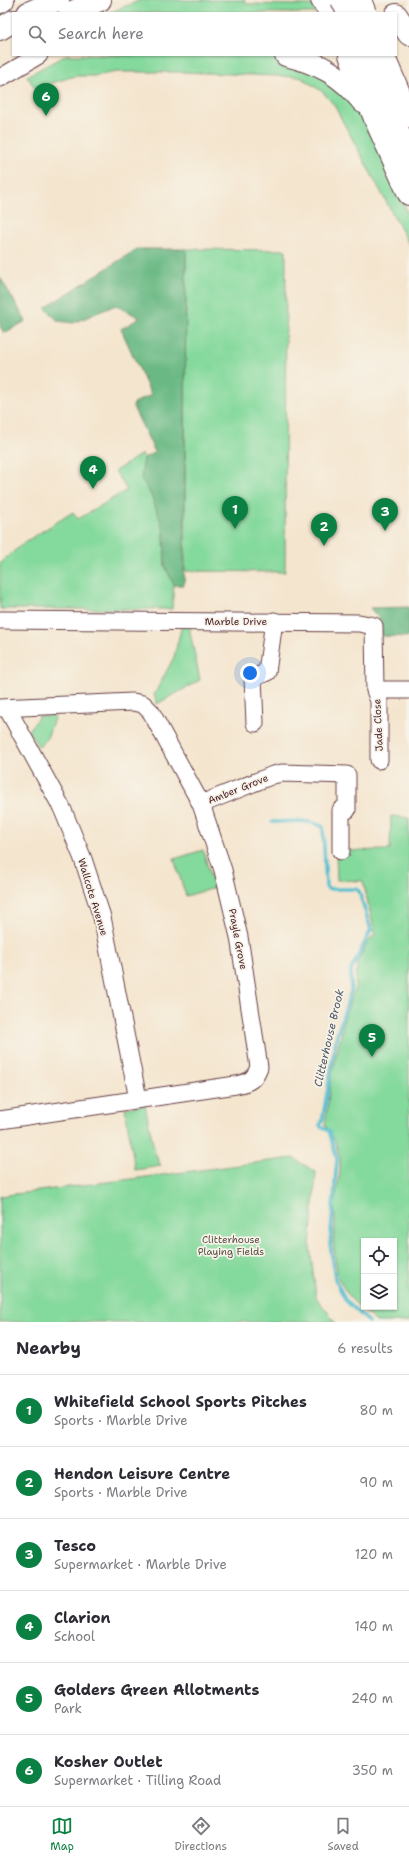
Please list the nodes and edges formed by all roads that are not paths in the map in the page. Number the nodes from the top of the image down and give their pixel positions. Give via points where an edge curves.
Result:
1 (3, 0) edge
2 (58, 0) edge
3 (100, 0) edge
4 (322, 0) edge
5 (342, 0) edge
6 (360, 0) edge
7 (386, 0) edge
8 (0, 2) edge
9 (30, 12) edge
10 (72, 12) edge
11 (330, 12) edge
12 (348, 12) edge
13 (365, 12) edge
14 (394, 12) edge
15 (397, 17) edge
16 (12, 22) edge
17 (0, 29) edge
18 (12, 30) edge
19 (0, 34) edge
20 (409, 34) edge
21 (37, 56) edge
22 (289, 56) edge
23 (350, 56) edge
24 (366, 56) edge
25 (383, 56) edge
26 (0, 78) edge
27 (409, 116) edge
28 (376, 121) junction
29 (409, 157) edge
30 (409, 194) edge
31 (0, 620) edge
32 (274, 621) junction
33 (375, 690) junction
34 (409, 690) edge
35 (4, 708) edge
36 (255, 723) dead end
37 (379, 760) dead end
38 (202, 804) junction
39 (341, 850) dead end
40 (138, 1099) junction
41 (0, 1120) edge

1 - 8 highway
2 - 9 highway
3 - 10 highway
4 - 11 highway
5 - 12 highway, bridge
6 - 13 highway, bridge
7 - 14 highway
15 - 20 highway
16 - 17 highway
18 - 19 highway
21 - 26 street
22 - 28 highway via 322,66 341,78 358,95
23 - 28 highway
24 - 29 highway
25 - 27 highway
28 - 30 highway
31 - 32 street, Marble Drive
32 - 33 street, Marble Drive via 359,623 374,626
32 - 36 street via 267,672 253,678
33 - 34 street
33 - 37 street, Jade Close via 379,701
35 - 38 street, Prayle Grove via 133,702 143,704 151,712
35 - 40 street, Wallcote Avenue via 62,808 83,858 102,917
38 - 39 street, Amber Grove via 282,773 347,775 347,810 341,810
38 - 40 street, Prayle Grove via 223,870 239,937 259,1067 256,1076 248,1083
40 - 41 street, Prayle Grove

